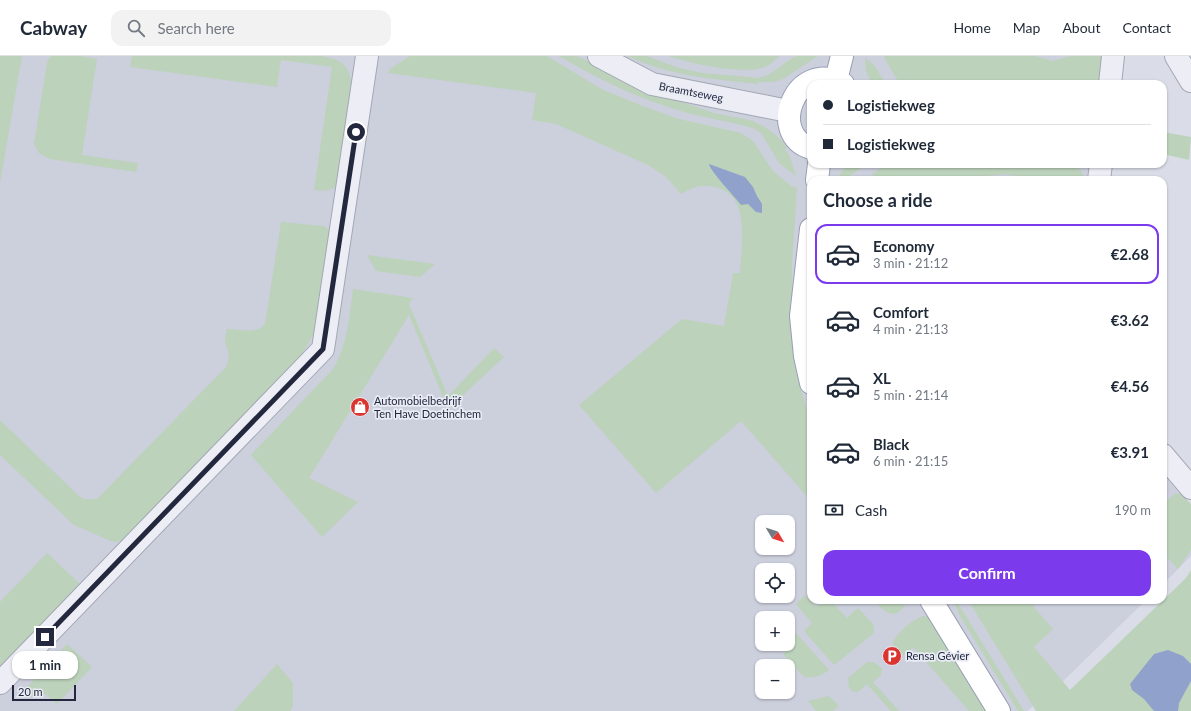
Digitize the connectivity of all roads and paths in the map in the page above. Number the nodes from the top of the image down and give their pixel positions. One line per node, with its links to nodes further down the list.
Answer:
1 (367, 56): 17 (street)
2 (599, 56): 10 (street, Braamtseweg)
3 (842, 56): 6 (main road)
4 (1113, 56): 7 (street)
5 (1176, 56): 8 (street)
6 (839, 80)
7 (1110, 80)
8 (1191, 81)
9 (807, 83): 10 (main road)
10 (788, 111): 11 (main road)
11 (807, 145)
12 (807, 264): 13 (main road)
13 (807, 365)
14 (1167, 460): 15 (street)
15 (1191, 488)
16 (933, 604): 18 (main road)
17 (0, 683)
18 (999, 711)

